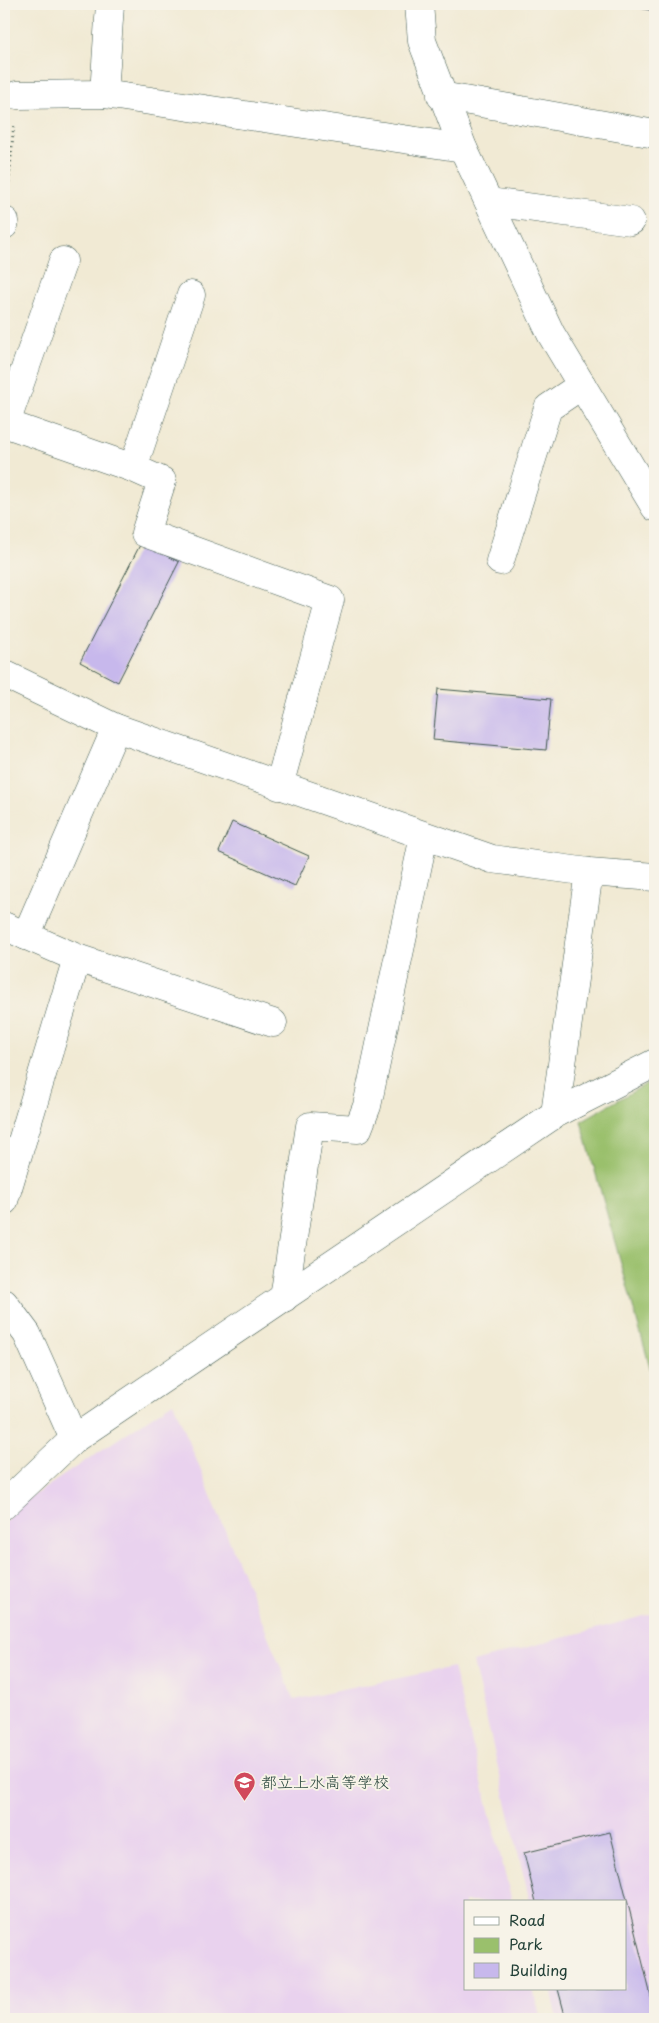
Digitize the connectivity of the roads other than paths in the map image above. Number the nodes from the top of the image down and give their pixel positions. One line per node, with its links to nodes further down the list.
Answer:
1 (110, 4): 3 (street)
2 (419, 4): 5 (street)
3 (104, 94): 4 (street); 7 (street)
4 (17, 95)
5 (441, 96): 6 (street); 7 (street)
6 (655, 134)
7 (463, 148): 8 (street)
8 (489, 202): 9 (street); 12 (street)
9 (631, 221)
10 (63, 261): 13 (street)
11 (191, 295): 14 (street)
12 (582, 385): 15 (street); 16 (street)
13 (5, 423): 14 (street)
14 (133, 468): 19 (street)
15 (653, 499)
16 (500, 561)
17 (4, 674): 18 (street)
18 (116, 728): 19 (street); 23 (street)
19 (279, 786): 20 (street)
20 (424, 836): 21 (street); 29 (street)
21 (589, 872): 22 (street); 27 (street)
22 (655, 877)
23 (15, 931): 24 (street)
24 (77, 958): 25 (street); 28 (street)
25 (273, 1023)
26 (655, 1063): 27 (street)
27 (555, 1114): 29 (street)
28 (4, 1201)
29 (284, 1298): 31 (street)
30 (4, 1303): 31 (street)
31 (74, 1440): 32 (street)
32 (4, 1505)

